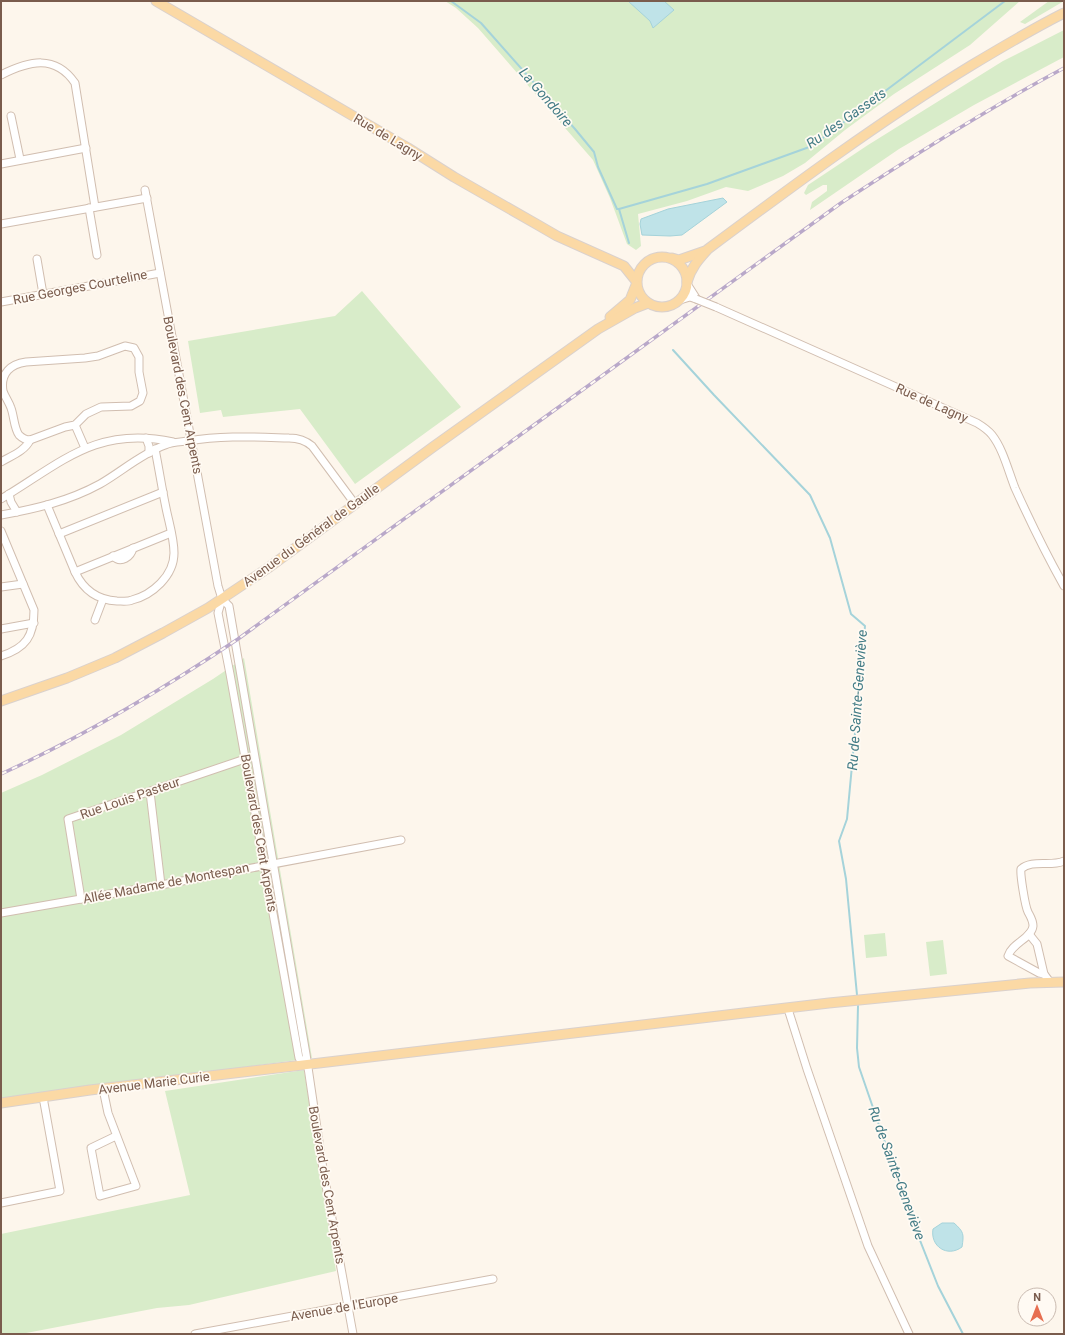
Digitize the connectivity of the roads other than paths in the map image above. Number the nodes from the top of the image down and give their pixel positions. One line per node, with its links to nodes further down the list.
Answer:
1 (156, 1): 17 (main road, Rue de Lagny)
2 (1064, 13): 12 (main road)
3 (1, 75): 5 (street)
4 (11, 116): 6 (street)
5 (86, 148): 6 (street); 10 (street)
6 (20, 159): 7 (street)
7 (1, 164)
8 (145, 190): 9 (street, Boulevard des Cent Arpents)
9 (147, 198): 10 (street); 18 (street, Boulevard des Cent Arpents)
10 (92, 208): 11 (street); 13 (street)
11 (1, 224)
12 (708, 249): 14 (main road); 20 (main road)
13 (97, 255)
14 (672, 258): 16 (main road); 20 (main road)
15 (37, 259): 21 (street)
16 (643, 264): 17 (main road, Rue de Lagny); 19 (main road)
17 (624, 266): 19 (main road, Rue de Lagny)
18 (160, 273): 21 (street, Rue Georges Courteline); 30 (street, Boulevard des Cent Arpents)
19 (636, 283): 25 (main road); 26 (main road, Avenue du Général de Gaulle)
20 (687, 283): 22 (street); 23 (main road)
21 (43, 294): 24 (street, Rue Georges Courteline)
22 (696, 298): 23 (street); 49 (street, Rue de Lagny, bridge)
23 (680, 300): 25 (main road)
24 (1, 302)
25 (648, 303): 26 (main road, Avenue du Général de Gaulle)
26 (598, 329): 39 (main road, Avenue du Général de Gaulle)
27 (75, 425): 29 (street); 29 (street); 32 (street)
28 (146, 438): 31 (street); 32 (street); 34 (street)
29 (30, 440): 35 (street)
30 (191, 440): 31 (street); 39 (street); 52 (street, Boulevard des Cent Arpents)
31 (174, 442): 33 (street)
32 (86, 448): 37 (street)
33 (156, 449): 34 (street); 36 (street)
34 (149, 453): 40 (street)
35 (1, 462)
36 (163, 492): 44 (street); 45 (street)
37 (9, 494): 38 (street); 41 (street)
38 (1, 499)
39 (355, 504): 52 (main road, Avenue du Général de Gaulle)
40 (47, 505): 41 (street); 45 (street)
41 (16, 512): 42 (street)
42 (1, 515)
43 (1, 531): 46 (street)
44 (171, 533): 47 (street); 51 (street)
45 (59, 534): 47 (street)
46 (4, 543): 48 (street)
47 (75, 572): 51 (street)
48 (23, 584): 50 (street); 54 (street)
49 (1064, 586)
50 (1, 588)
51 (103, 599): 53 (street)
52 (222, 599): 57 (main road, Avenue du Général de Gaulle); 58 (street, Boulevard des Cent Arpents); 62 (street, Boulevard des Cent Arpents)
53 (95, 620)
54 (34, 623): 55 (street); 56 (street)
55 (1, 629)
56 (1, 656)
57 (1, 701)
58 (245, 759): 59 (street, Rue Louis Pasteur); 63 (street, Boulevard des Cent Arpents)
59 (150, 792): 64 (street); 65 (street, Rue Louis Pasteur)
60 (401, 840): 62 (street, Allée Madame de Montespan)
61 (1064, 861): 67 (street)
62 (273, 863): 63 (street, Allée Madame de Montespan); 72 (street, Boulevard des Cent Arpents)
63 (264, 864): 64 (street, Allée Madame de Montespan); 72 (street, Boulevard des Cent Arpents)
64 (161, 885): 65 (street, Allée Madame de Montespan)
65 (81, 899): 66 (street, Allée Madame de Montespan)
66 (1, 913)
67 (1029, 934): 68 (street); 68 (street)
68 (1044, 974): 69 (street)
69 (1050, 982): 70 (main road, Avenue Marie Curie); 71 (main road, Avenue Marie Curie)
70 (1064, 982)
71 (788, 1009): 72 (main road, Avenue Marie Curie); 82 (street)
72 (307, 1065): 73 (main road, Avenue Marie Curie); 79 (street, Boulevard des Cent Arpents)
73 (103, 1089): 74 (main road, Avenue Marie Curie); 76 (street)
74 (44, 1097): 75 (main road, Avenue Marie Curie); 77 (street)
75 (1, 1103)
76 (116, 1136): 76 (street)
77 (1, 1203)
78 (494, 1279): 79 (street, Avenue de l'Europe)
79 (348, 1306): 80 (street, Avenue de l'Europe); 81 (street, Boulevard des Cent Arpents)
80 (195, 1334)
81 (353, 1334)
82 (909, 1334)

